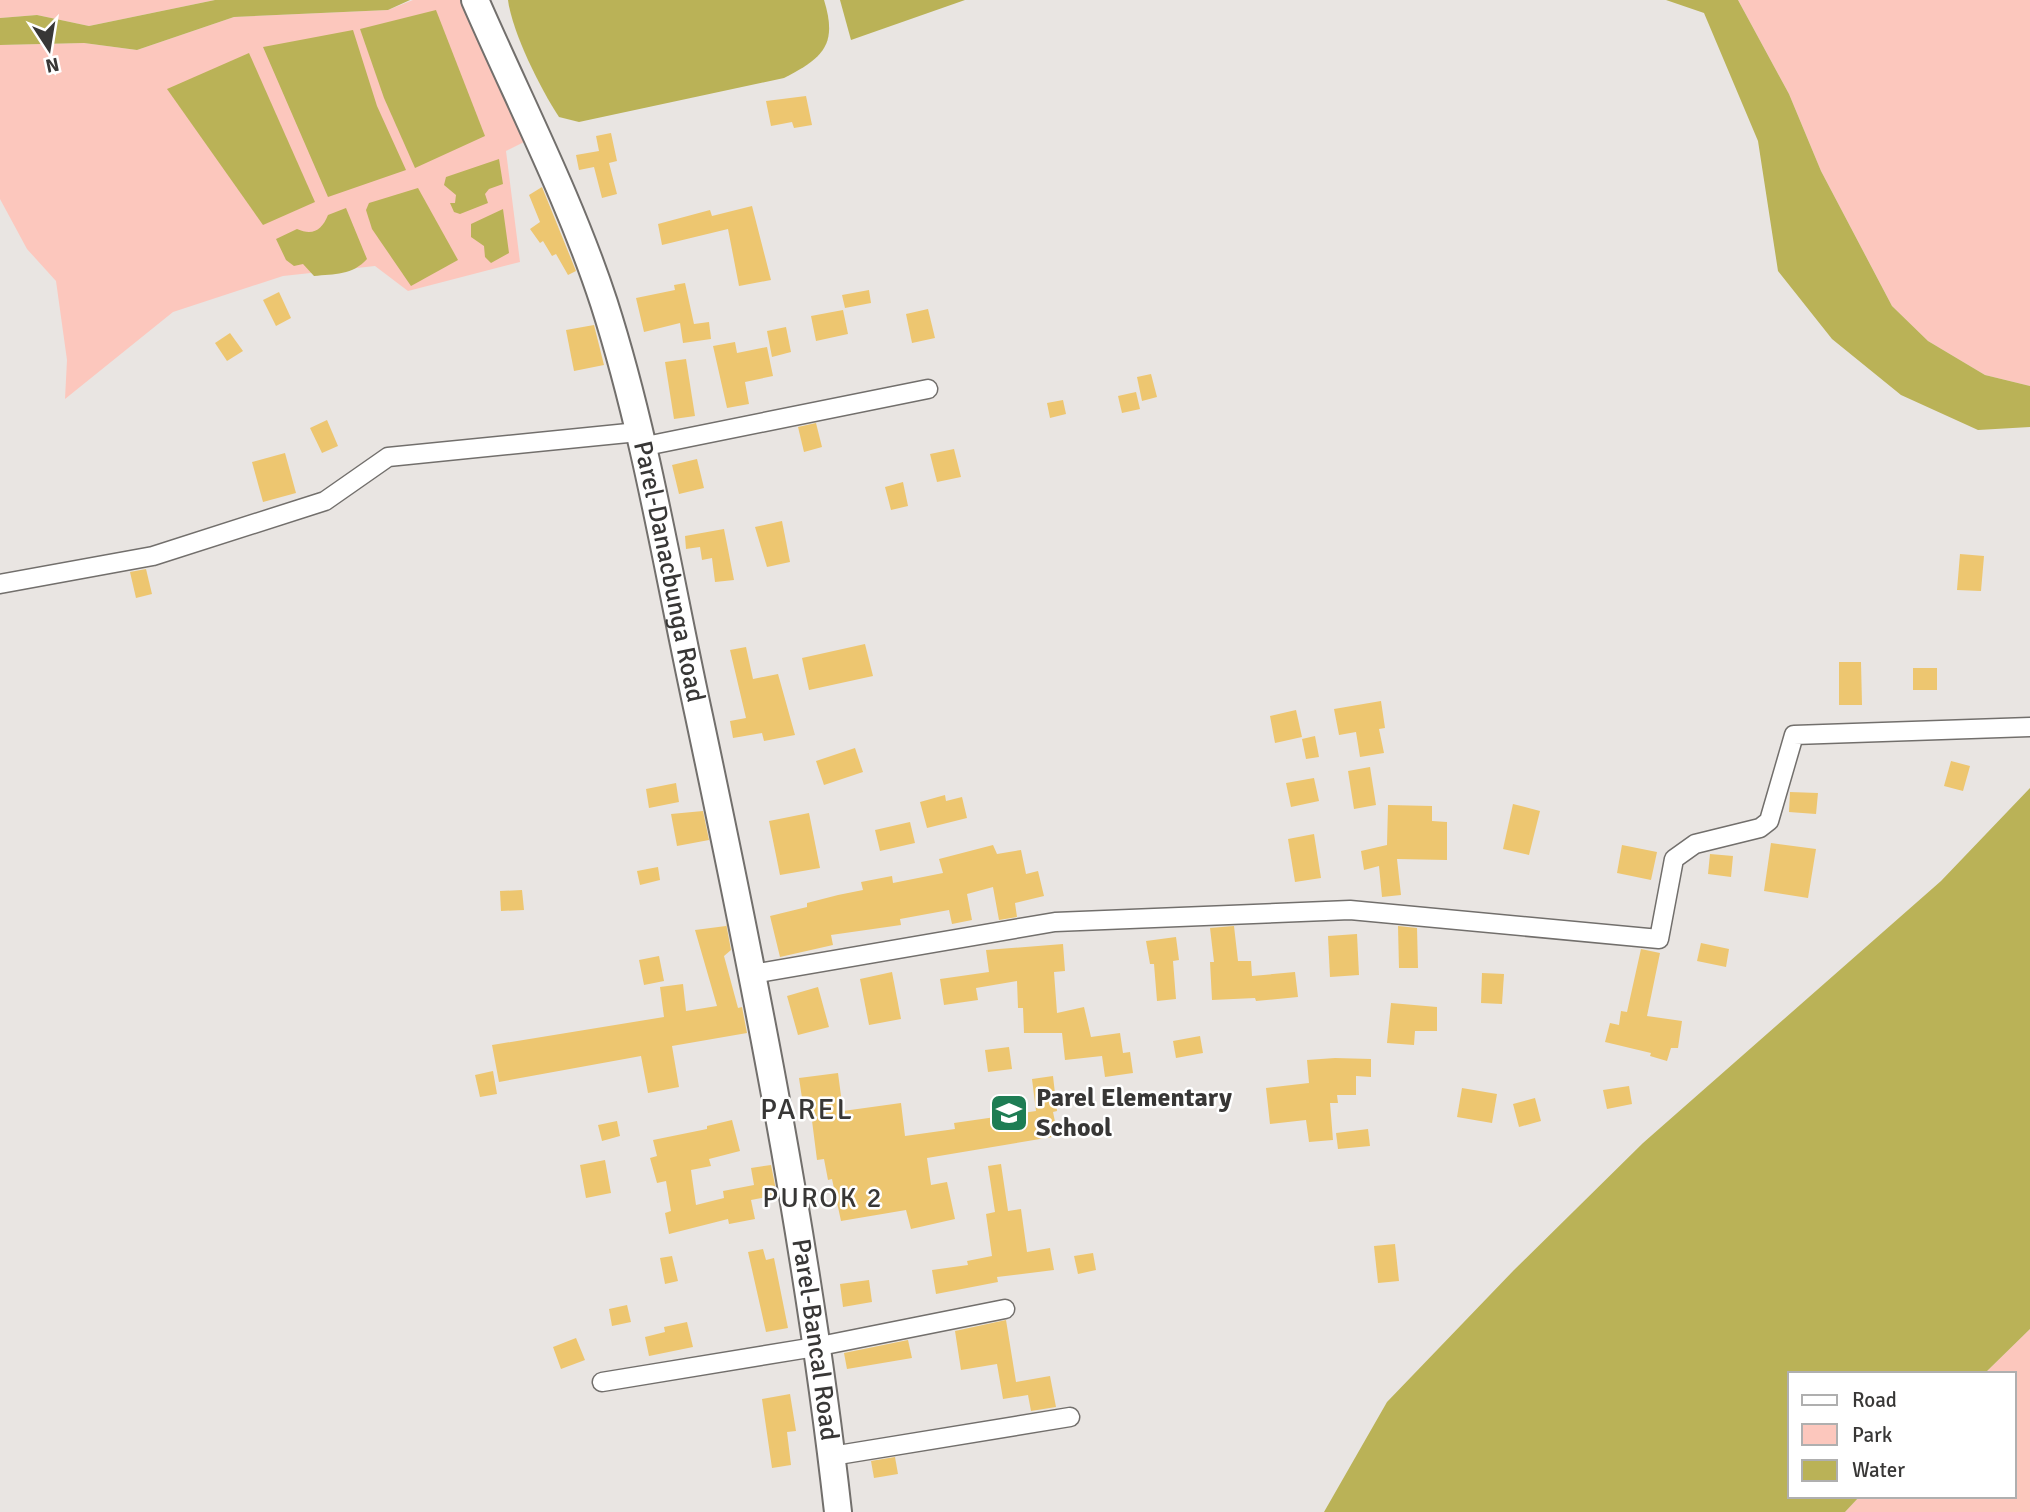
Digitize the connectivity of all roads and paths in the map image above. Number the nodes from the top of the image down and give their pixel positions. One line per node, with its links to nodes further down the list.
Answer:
1 (476, 1): 3 (main road, Parel-Danacbunga Road)
2 (928, 388): 3 (street)
3 (640, 440): 4 (street); 6 (main road, Parel-Danacbunga Road)
4 (0, 584)
5 (2030, 727): 6 (street)
6 (753, 974): 7 (main road, Parel-Danacbunga Road)
7 (790, 1165): 9 (main road, Parel-Bancal Road)
8 (1004, 1309): 9 (street)
9 (815, 1347): 10 (street); 12 (main road, Parel-Bancal Road)
10 (602, 1382)
11 (1070, 1417): 12 (street)
12 (832, 1457): 13 (main road, Parel-Bancal Road)
13 (838, 1512)

